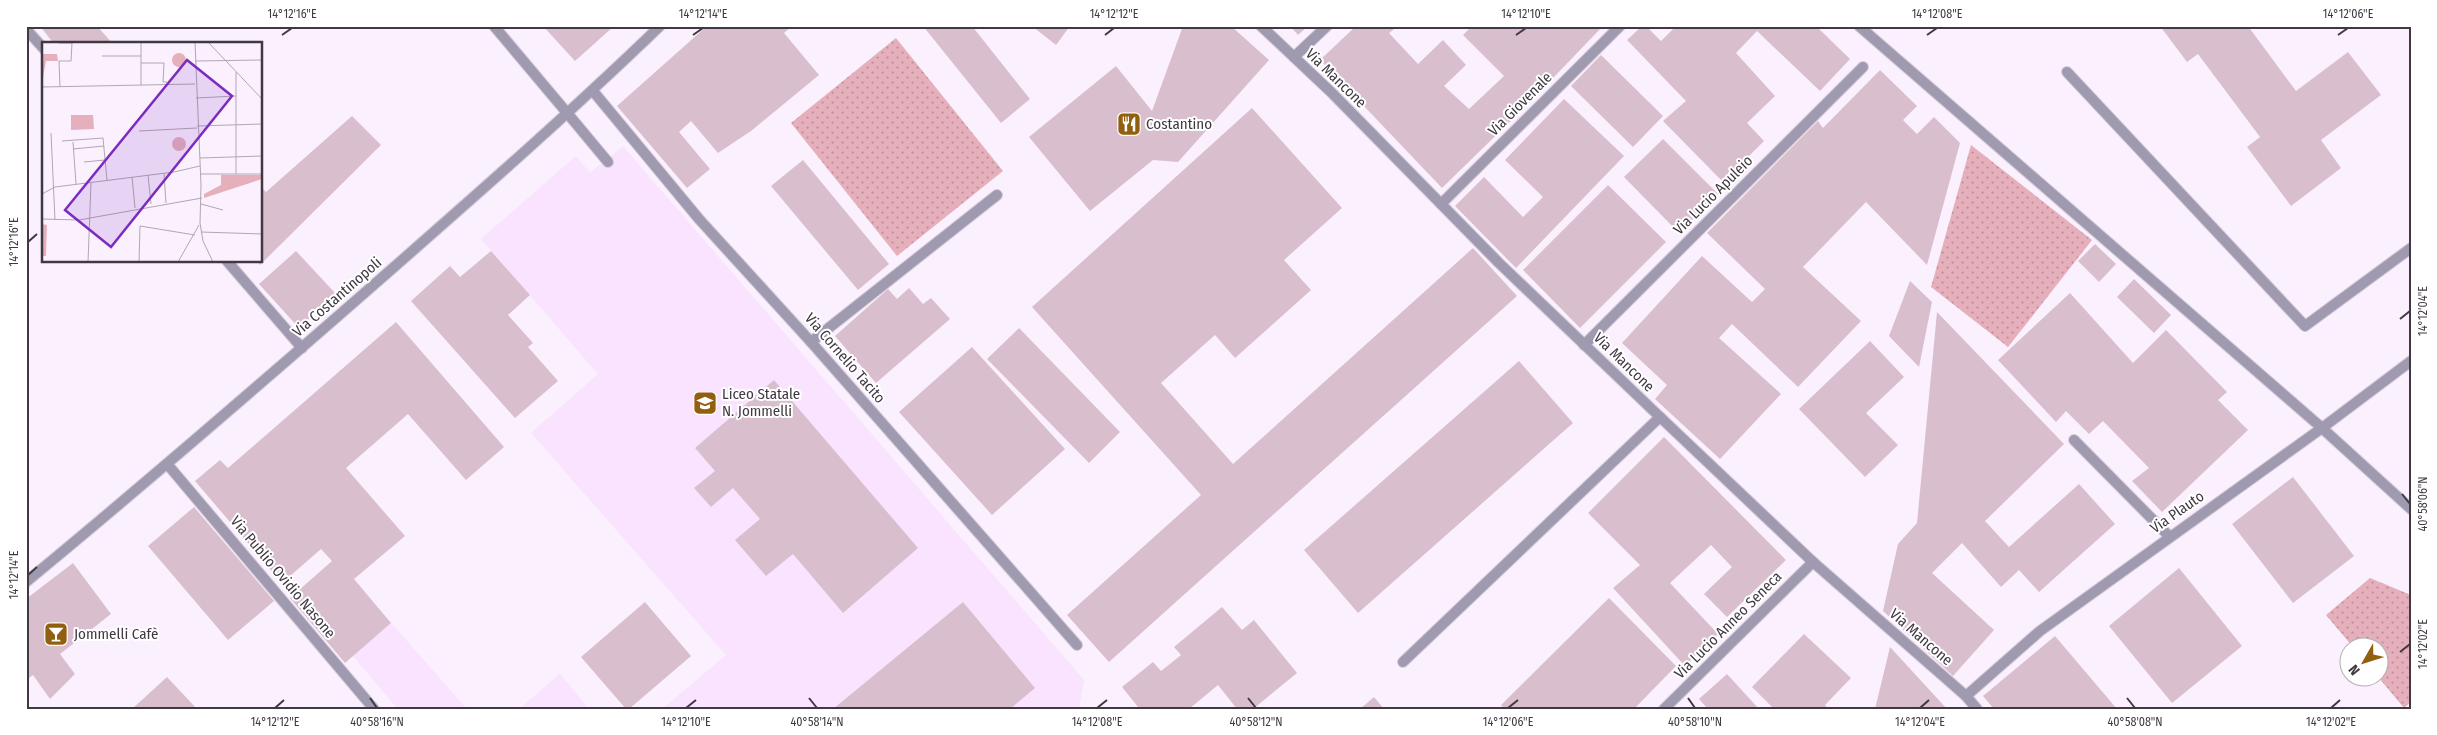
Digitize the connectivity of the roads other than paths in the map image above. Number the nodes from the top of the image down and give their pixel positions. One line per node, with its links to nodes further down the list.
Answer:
1 (494, 26): 13 (street)
2 (660, 26): 12 (street, Via Costantinopoli)
3 (1261, 26): 9 (street, Via Mancone)
4 (1327, 26): 9 (street)
5 (1620, 26): 16 (street, Via Giovenale)
6 (1859, 26): 24 (street)
7 (26, 29): 8 (street)
8 (42, 48)
9 (1294, 57): 16 (street, Via Mancone)
10 (1863, 67): 20 (street, Via Lucio Apuleio)
11 (2067, 72): 17 (street)
12 (592, 91): 13 (street, Via Costantinopoli); 19 (street, Via Cornelio Tacito)
13 (568, 114): 14 (street); 21 (street, Via Costantinopoli)
14 (608, 162)
15 (997, 195): 19 (street)
16 (1441, 204): 20 (street, Via Mancone)
17 (2411, 248)
18 (228, 262): 21 (street)
19 (811, 342): 31 (street, Via Cornelio Tacito)
20 (1584, 345): 23 (street, Via Mancone)
21 (302, 348): 26 (street, Via Costantinopoli)
22 (2411, 361): 24 (street, Via Plauto)
23 (1660, 417): 29 (street, Via Mancone); 32 (street)
24 (2322, 428): 27 (street); 28 (street, Via Plauto)
25 (2074, 440): 28 (street)
26 (168, 465): 30 (street, Via Costantinopoli); 34 (street, Via Publio Ovidio Nasone)
27 (2411, 509)
28 (2169, 536): 33 (street, Via Plauto)
29 (1812, 562): 33 (street, Via Mancone); 35 (street, Via Lucio Anneo Seneca)
30 (26, 582)
31 (1077, 645)
32 (1403, 662)
33 (1966, 696): 36 (street, Via Mancone)
34 (374, 709)
35 (1664, 709)
36 (1977, 709)

